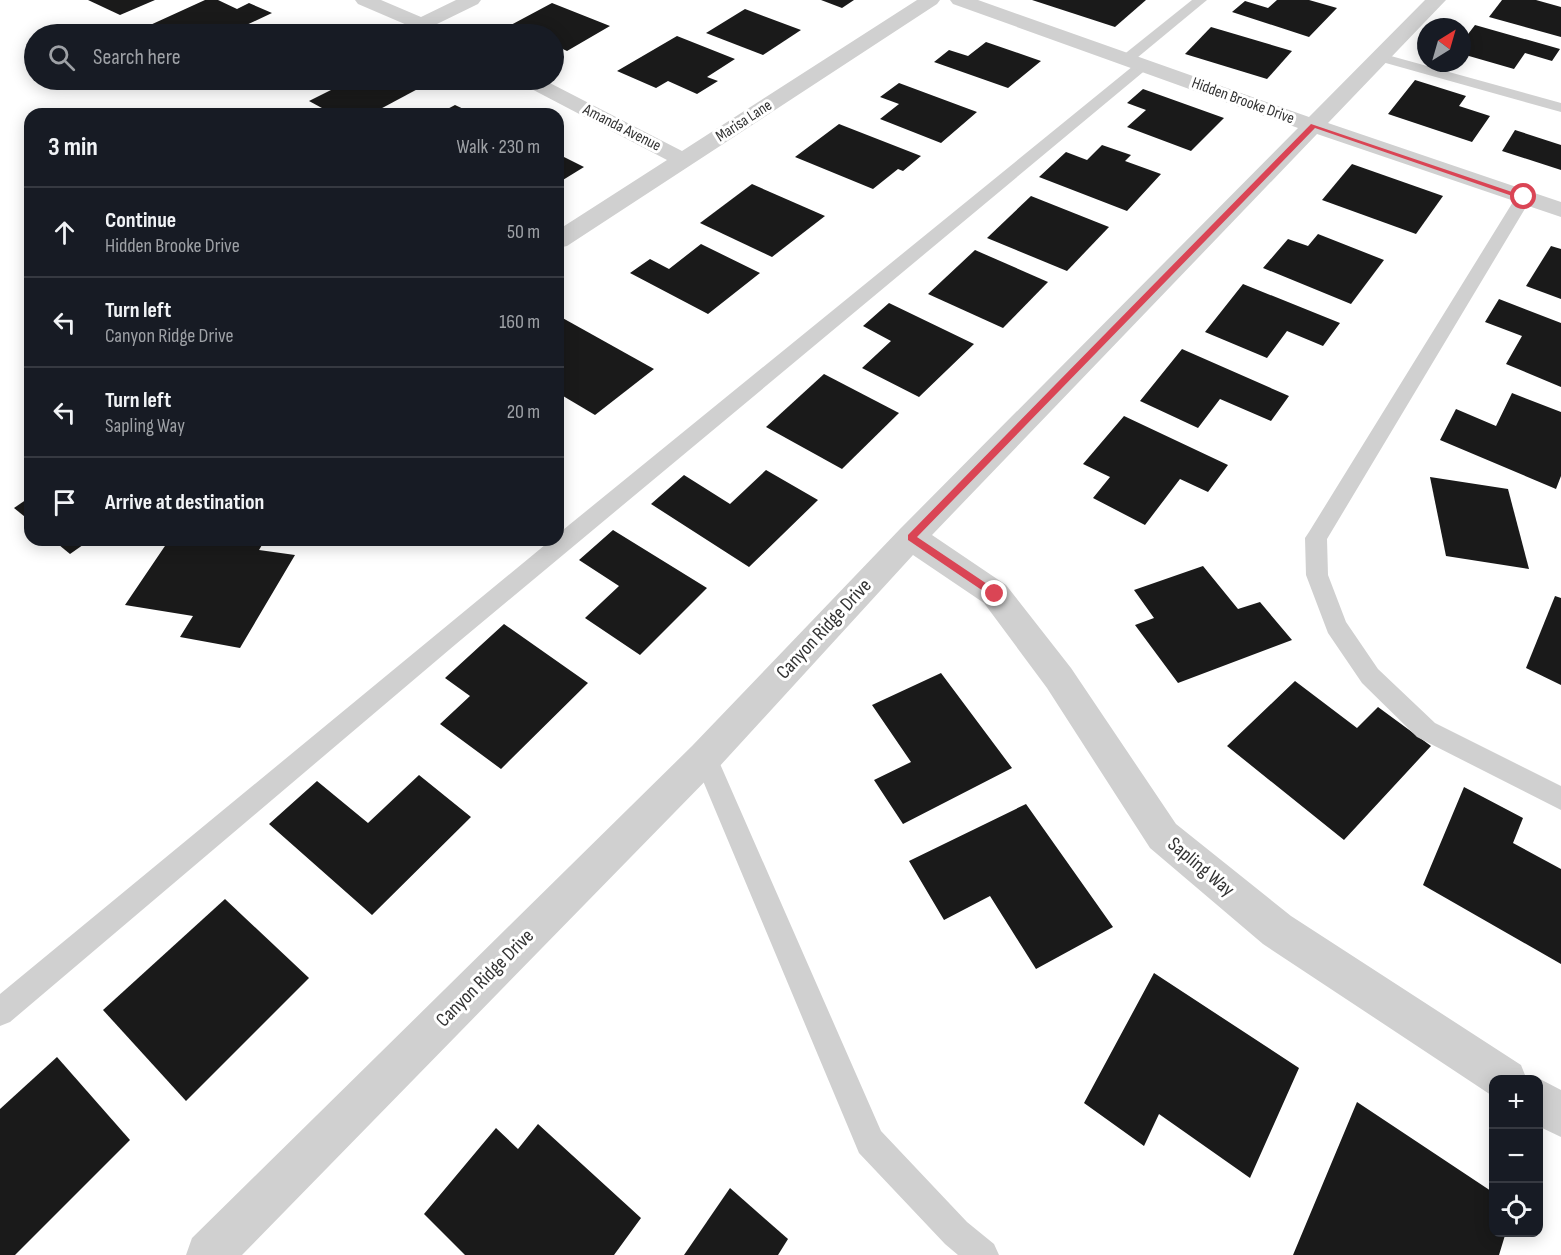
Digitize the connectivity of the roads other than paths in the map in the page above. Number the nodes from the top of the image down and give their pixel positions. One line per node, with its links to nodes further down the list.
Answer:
1 (365, 0): 7 (street)
2 (471, 0): 7 (street)
3 (930, 0): 13 (street, Marisa Lane)
4 (960, 0): 9 (street, Hidden Brooke Drive)
5 (1200, 0): 9 (lane)
6 (1436, 0): 8 (street, Canyon Ridge Drive)
7 (423, 24)
8 (1380, 57): 11 (lane); 12 (street, Canyon Ridge Drive)
9 (1135, 62): 12 (street, Hidden Brooke Drive); 18 (lane)
10 (548, 90): 13 (street, Amanda Avenue)
11 (1561, 108)
12 (1314, 126): 14 (street, Hidden Brooke Drive); 17 (street, Canyon Ridge Drive)
13 (684, 160): 16 (street, Marisa Lane)
14 (1524, 197): 15 (street, Hidden Brooke Drive); 21 (lane)
15 (1561, 210)
16 (564, 237)
17 (911, 537): 20 (street, Canyon Ridge Drive); 23 (street, Sapling Way)
18 (564, 540)
19 (557, 546): 22 (lane)
20 (705, 757): 26 (street, Canyon Ridge Drive); 27 (lane)
21 (1561, 800)
22 (0, 1012)
23 (1498, 1075)
24 (1543, 1103): 25 (street)
25 (1561, 1115)
26 (209, 1255)
27 (983, 1255)

